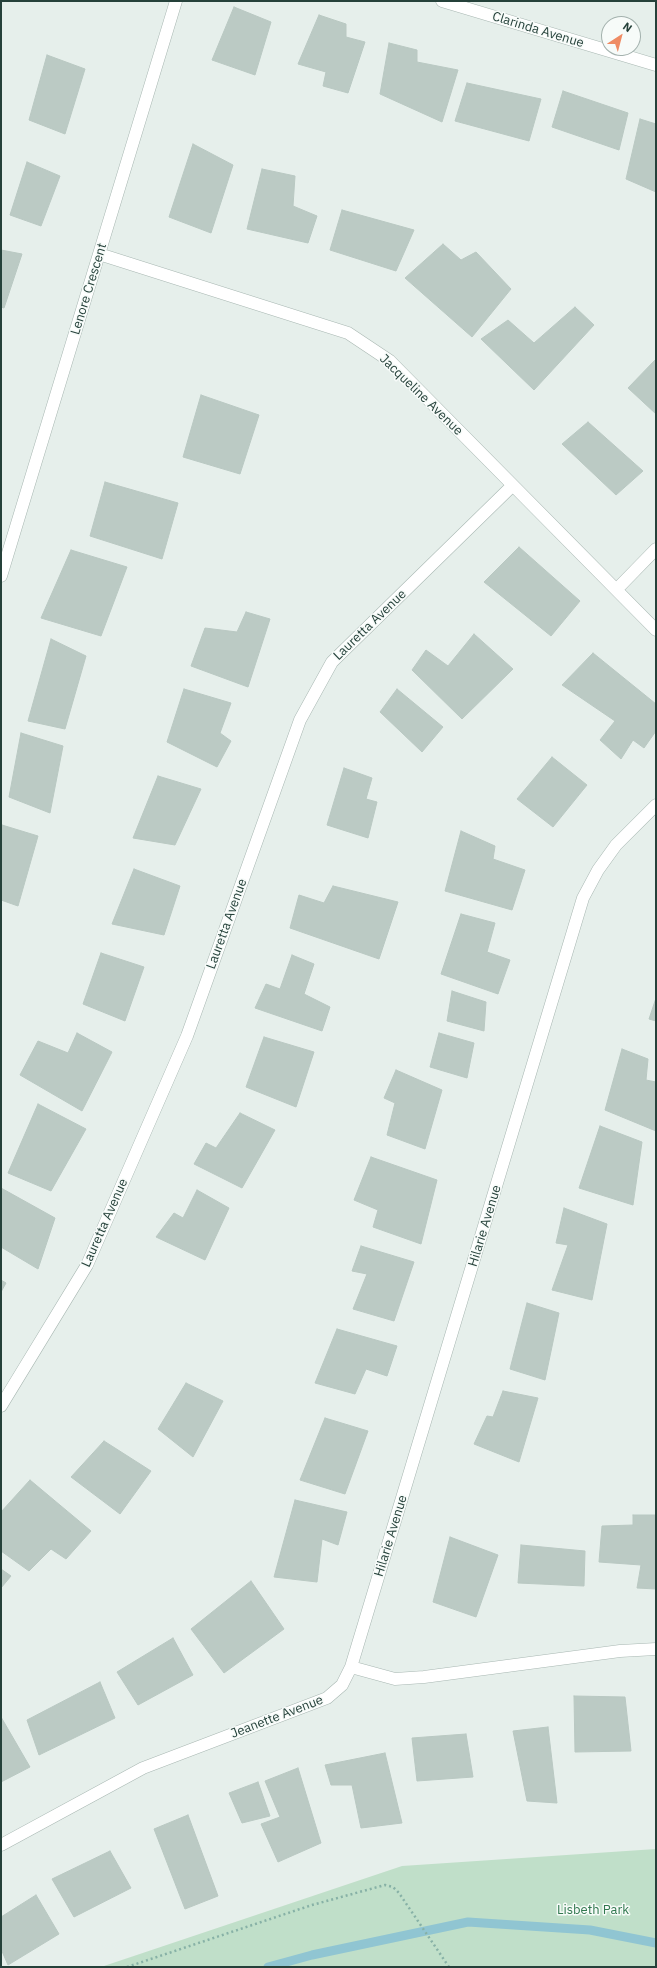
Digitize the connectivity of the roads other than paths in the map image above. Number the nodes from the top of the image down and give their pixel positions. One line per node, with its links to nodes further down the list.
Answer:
1 (176, 1): 4 (street, Lenore Crescent)
2 (442, 1): 3 (street, Clarinda Avenue)
3 (656, 65)
4 (99, 254): 5 (street, Jacqueline Avenue); 7 (street, Lenore Crescent)
5 (512, 486): 8 (street, Jacqueline Avenue); 11 (street, Lauretta Avenue)
6 (656, 549): 8 (street)
7 (1, 576)
8 (618, 590): 9 (street, Jacqueline Avenue)
9 (656, 630)
10 (656, 806): 13 (street, Hilarie Avenue)
11 (1, 1406)
12 (656, 1650): 13 (street)
13 (351, 1668): 14 (street, Jeanette Avenue)
14 (1, 1845)

